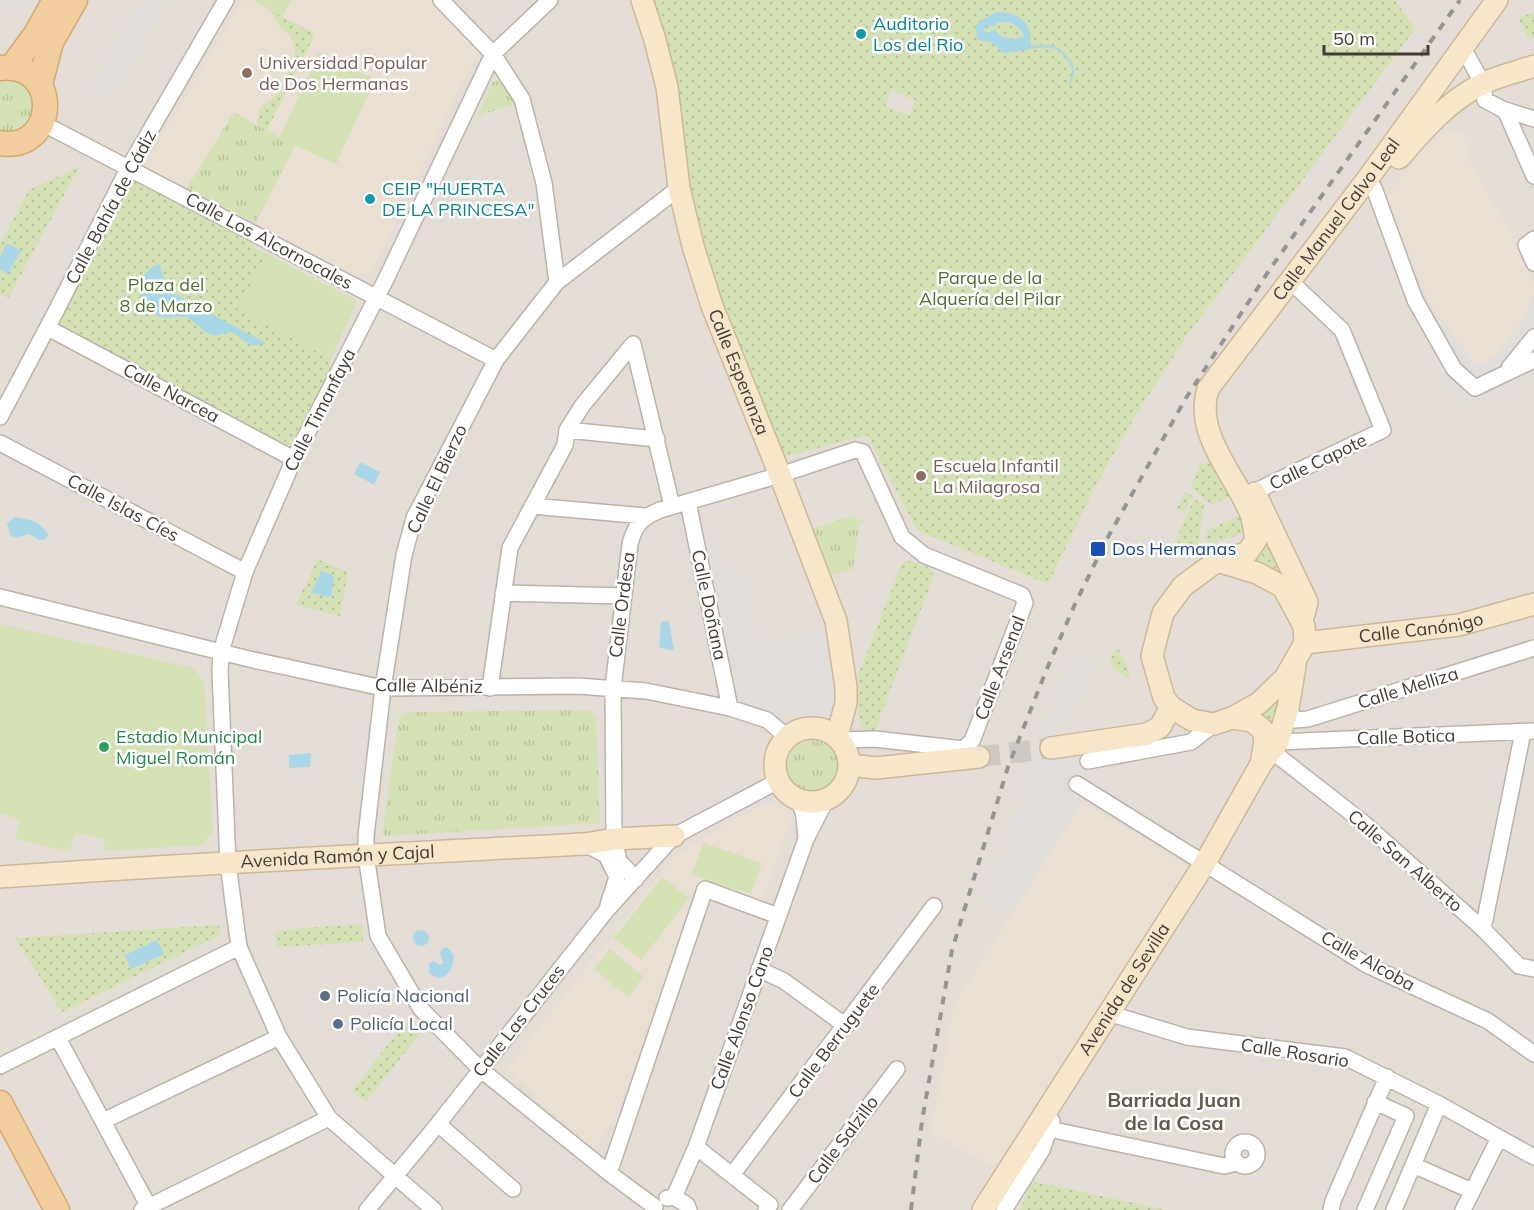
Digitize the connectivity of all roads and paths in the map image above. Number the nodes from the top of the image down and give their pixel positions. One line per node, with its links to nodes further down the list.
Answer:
1 (55, 0): 11 (main road)
2 (75, 0): 12 (main road)
3 (226, 0): 18 (street, Calle Bahía de Cádiz)
4 (441, 0): 9 (street)
5 (550, 0): 9 (street, Calle Timanfaya)
6 (642, 0): 21 (street, Calle Esperanza)
7 (1497, 0): 8 (street, Calle Manuel Calvo Leal)
8 (1463, 48): 13 (street); 20 (street, Calle Manuel Calvo Leal)
9 (492, 54): 25 (street); 26 (street, Calle Timanfaya)
10 (1534, 66): 13 (street)
11 (6, 68): 12 (main road)
12 (40, 84): 16 (main road)
13 (1483, 84): 14 (street); 20 (street)
14 (1505, 110): 15 (street); 19 (street)
15 (1534, 119)
16 (42, 123): 17 (main road); 18 (street, Calle Los Alcornocales)
17 (6, 146)
18 (129, 167): 26 (street, Calle Los Alcornocales); 27 (street, Calle Bahía de Cádiz)
19 (1534, 176)
20 (1373, 181): 24 (street, Calle Manuel Calvo Leal); 31 (street)
21 (680, 188): 25 (street, Calle El Bierzo); 38 (street, Calle Esperanza)
22 (1534, 238): 23 (street)
23 (1534, 264)
24 (1292, 279): 32 (street, Calle Manuel Calvo Leal); 39 (street, Calle Capote)
25 (557, 282): 29 (street, Calle El Bierzo)
26 (377, 298): 29 (street, Calle Los Alcornocales); 37 (street, Calle Timanfaya)
27 (48, 328): 33 (street, Calle Bahía de Cádiz); 37 (street, Calle Narcea)
28 (1534, 337): 31 (street)
29 (496, 360): 53 (street, Calle El Bierzo)
30 (1534, 360): 31 (street)
31 (1505, 373)
32 (1208, 389): 39 (street); 44 (street)
33 (0, 417)
34 (567, 430): 35 (street); 35 (street); 41 (street)
35 (657, 438): 42 (street)
36 (0, 443): 45 (street, Calle Islas Cíes)
37 (294, 459): 45 (street, Calle Timanfaya)
38 (780, 475): 40 (street); 62 (street, Calle Esperanza); 62 (street, Calle Arsenal)
39 (1254, 492): 50 (street)
40 (688, 502): 42 (street); 57 (street, Calle Doñana)
41 (532, 506): 43 (street); 46 (street)
42 (672, 506): 43 (street)
43 (645, 516): 48 (street, Calle Ordesa)
44 (1217, 561): 50 (street); 56 (street)
45 (245, 572): 52 (street, Calle Timanfaya)
46 (503, 593): 48 (street); 54 (street)
47 (0, 597): 52 (street, Calle Albéniz)
48 (623, 597): 55 (street, Calle Ordesa)
49 (1534, 604): 50 (street, Calle Canónigo)
50 (1301, 642): 58 (street, Avenida de Sevilla); 59 (street)
51 (1534, 648): 58 (street, Calle Melliza)
52 (221, 652): 53 (street, Calle Albéniz); 78 (street, Calle Timanfaya)
53 (383, 688): 54 (street, Calle Albéniz); 76 (street, Calle El Bierzo)
54 (490, 688): 55 (street, Calle Albéniz)
55 (613, 688): 57 (street, Calle Albéniz); 74 (street, Calle Ordesa)
56 (1172, 707): 59 (street); 63 (street)
57 (730, 708): 61 (street, Calle Albéniz)
58 (1288, 708): 64 (street, Avenida de Sevilla)
59 (1223, 721): 64 (street, Avenida de Sevilla); 66 (street)
60 (1529, 732): 64 (street, Calle Botica); 84 (street)
61 (787, 737): 62 (street); 68 (street)
62 (839, 738): 67 (street)
63 (1051, 748)
64 (1271, 753): 77 (street, Avenida de Sevilla); 84 (street, Calle San Alberto)
65 (979, 757): 67 (street)
66 (1088, 761)
67 (850, 765): 71 (street)
68 (778, 781): 70 (street); 72 (street)
69 (1077, 784): 77 (street, Calle Alcoba)
70 (799, 800): 71 (street); 73 (street, Calle Alonso Cano)
71 (826, 800): 73 (street, Calle Alonso Cano)
72 (674, 836): 74 (street, Avenida Ramón y Cajal); 80 (street, Calle Las Cruces)
73 (806, 838): 83 (street, Calle Alonso Cano)
74 (614, 839): 75 (street, Avenida Ramón y Cajal); 80 (street, Calle Ordesa)
75 (585, 844): 76 (street, Avenida Ramón y Cajal); 82 (street)
76 (366, 855): 78 (street, Avenida Ramón y Cajal); 94 (street, Calle El Bierzo)
77 (1205, 863): 88 (street, Avenida de Sevilla); 92 (street, Calle Alcoba)
78 (228, 864): 79 (street, Avenida Ramón y Cajal); 85 (street, Calle Timanfaya)
79 (0, 877)
80 (636, 879): 82 (street, Calle Las Cruces)
81 (934, 906): 89 (street, Calle Berruguete)
82 (606, 911): 94 (street, Calle Las Cruces)
83 (778, 916): 86 (street, Calle Alonso Cano); 111 (street)
84 (1483, 929): 87 (street, Calle San Alberto)
85 (239, 946): 90 (street); 91 (street, Calle Timanfaya)
86 (759, 969): 89 (street); 107 (street, Calle Alonso Cano)
87 (1534, 969)
88 (1108, 1013): 96 (street, Calle Rosario); 97 (street, Avenida de Sevilla)
89 (846, 1026): 113 (street, Calle Berruguete)
90 (58, 1038): 93 (street); 102 (street)
91 (279, 1038): 101 (street, Calle Timanfaya); 102 (street)
92 (1534, 1054)
93 (0, 1066)
94 (480, 1069): 103 (street, Calle Las Cruces); 111 (street, Calle El Bierzo)
95 (897, 1069): 125 (street, Calle Salzillo)
96 (1388, 1077): 98 (street); 100 (street, Calle Rosario)
97 (1062, 1085): 104 (street, Avenida de Sevilla); 126 (street)
98 (1375, 1102): 129 (street); 130 (street)
99 (0, 1103): 120 (main road)
100 (1439, 1104): 106 (street, Calle Rosario); 110 (street)
101 (329, 1119): 112 (street, Calle Timanfaya); 117 (street)
102 (103, 1121): 117 (street)
103 (438, 1124): 112 (street, Calle Las Cruces); 114 (street)
104 (1040, 1133): 109 (street); 127 (street, Avenida de Sevilla); 128 (street)
105 (0, 1135): 119 (main road)
106 (1498, 1138): 108 (street, Calle Rosario); 115 (street)
107 (696, 1147): 113 (street); 116 (street, Calle Alonso Cano)
108 (1534, 1157)
109 (1238, 1163)
110 (1413, 1165): 115 (street); 131 (street)
111 (609, 1173): 118 (street, Calle El Bierzo)
112 (395, 1175): 121 (street, Calle Las Cruces); 122 (street, Calle Timanfaya)
113 (732, 1175): 124 (street)
114 (513, 1190)
115 (1473, 1191): 132 (street)
116 (674, 1197): 118 (street); 123 (street)
117 (146, 1208)
118 (655, 1209)
119 (38, 1210)
120 (57, 1210)
121 (367, 1210)
122 (434, 1210)
123 (689, 1210)
124 (766, 1210)
125 (790, 1210)
126 (974, 1210)
127 (983, 1210)
128 (1004, 1210)
129 (1331, 1210)
130 (1365, 1210)
131 (1394, 1210)
132 (1463, 1210)

